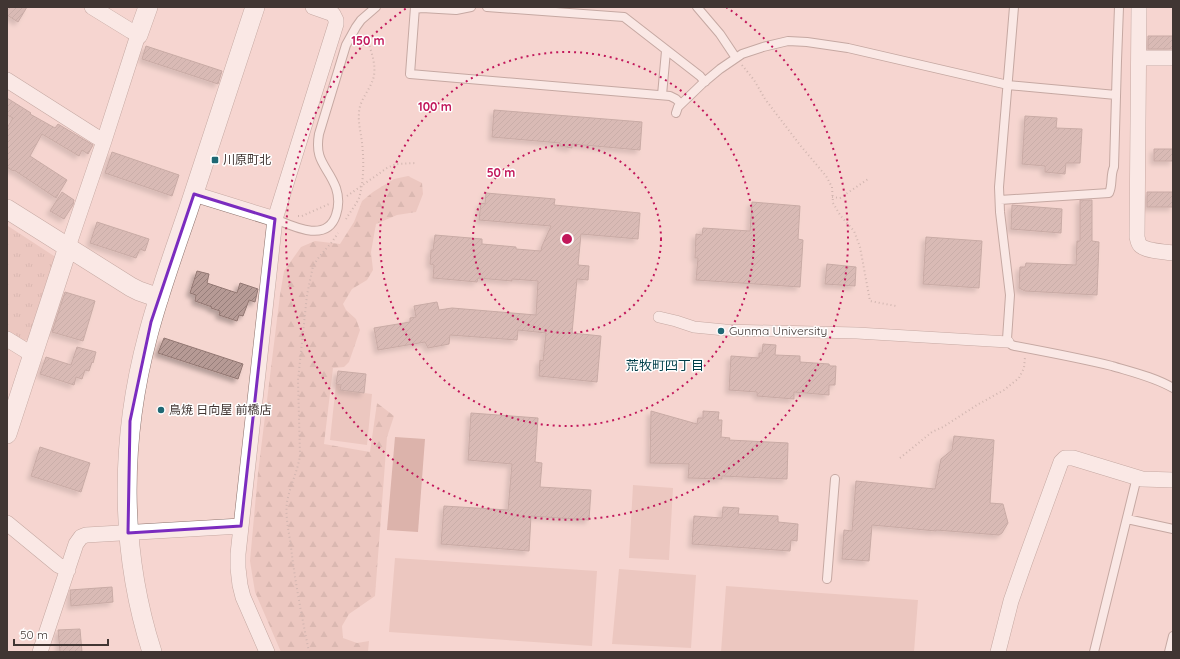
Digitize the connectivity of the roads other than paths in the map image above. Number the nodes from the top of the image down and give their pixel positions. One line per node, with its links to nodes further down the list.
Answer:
1 (92, 7): 13 (street)
2 (148, 7): 13 (street)
3 (255, 7): 26 (street)
4 (313, 7): 29 (street)
5 (376, 7): 29 (lane)
6 (471, 7): 12 (lane)
7 (487, 7): 14 (lane)
8 (697, 7): 15 (lane)
9 (1014, 7): 20 (lane)
10 (1120, 7): 22 (lane)
11 (1139, 7): 16 (street)
12 (415, 8): 21 (lane)
13 (138, 35): 25 (street)
14 (666, 51): 19 (lane); 21 (lane)
15 (736, 58): 19 (lane); 20 (lane)
16 (1139, 58): 17 (street); 31 (street)
17 (1173, 58)
18 (7, 80): 25 (street)
19 (705, 82): 23 (lane)
20 (1008, 85): 22 (lane); 27 (lane)
21 (662, 95): 23 (lane)
22 (1116, 95): 27 (lane)
23 (681, 104): 24 (lane)
24 (676, 113)
25 (104, 141): 30 (street)
26 (194, 194): 29 (street); 32 (street)
27 (1000, 200): 35 (lane)
28 (7, 209): 30 (street)
29 (278, 220): 44 (street)
30 (68, 247): 32 (street); 36 (street)
31 (1173, 253)
32 (159, 298): 46 (street)
33 (659, 317): 35 (street)
34 (7, 339): 36 (street)
35 (1008, 342): 37 (lane)
36 (33, 355): 38 (street)
37 (1173, 388)
38 (7, 434)
39 (1137, 478): 41 (street); 42 (lane); 53 (street)
40 (835, 479): 48 (lane)
41 (1173, 480)
42 (1127, 519): 45 (lane); 54 (lane)
43 (7, 523): 47 (street)
44 (241, 526): 46 (street); 52 (street)
45 (1173, 529)
46 (128, 533): 47 (street); 51 (street)
47 (68, 570): 50 (street)
48 (827, 579)
49 (1173, 636): 55 (lane)
50 (40, 652)
51 (152, 652)
52 (267, 652)
53 (998, 652)
54 (1094, 652)
55 (1169, 652)

